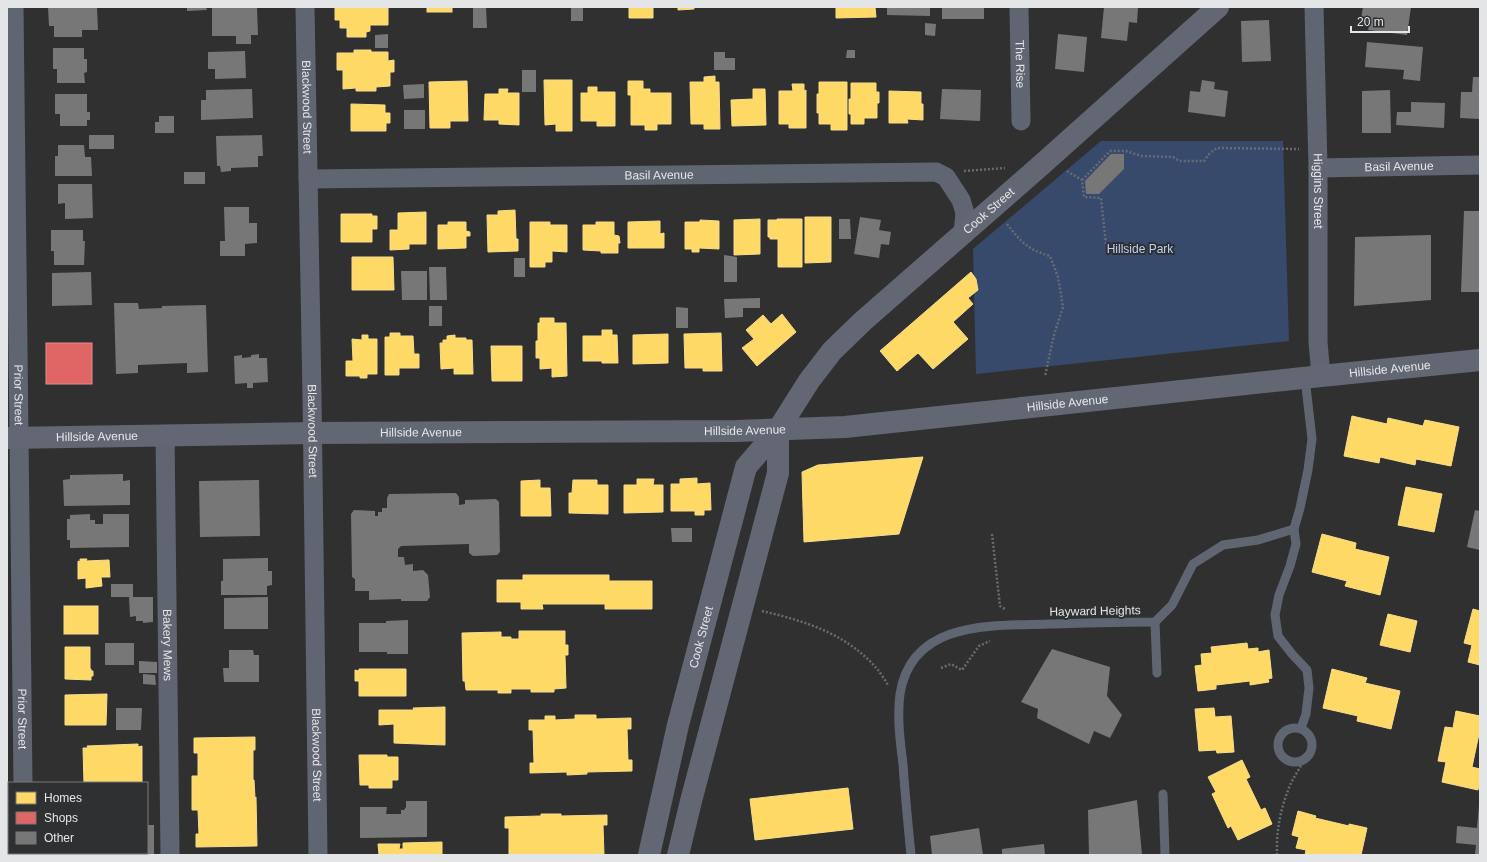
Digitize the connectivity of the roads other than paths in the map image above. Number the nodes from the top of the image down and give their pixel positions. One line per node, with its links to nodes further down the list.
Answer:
1 (14, 7): 16 (street, Prior Street)
2 (305, 7): 9 (street, Blackwood Street)
3 (1019, 7): 6 (street, The Rise)
4 (1218, 7): 10 (main road, Cook Street)
5 (1314, 7): 8 (street, Higgins Street)
6 (1021, 121)
7 (1480, 165): 8 (street, Basil Avenue)
8 (1318, 168): 12 (street, Higgins Street)
9 (308, 179): 10 (street, Basil Avenue); 14 (street, Blackwood Street)
10 (963, 234): 13 (main road, Cook Street)
11 (1480, 360): 12 (main road, Hillside Avenue)
12 (1313, 377): 13 (main road, Hillside Avenue); 17 (lane)
13 (778, 430): 14 (main road, Hillside Avenue); 25 (main road, Cook Street); 26 (main road)
14 (312, 433): 15 (main road, Hillside Avenue); 24 (street, Blackwood Street)
15 (165, 435): 16 (main road, Hillside Avenue); 23 (street, Bakery Mews)
16 (13, 438): 21 (street, Prior Street)
17 (1294, 528): 18 (lane, Hayward Heights); 20 (lane)
18 (1155, 622): 19 (lane); 27 (lane, Hayward Heights)
19 (1158, 673)
20 (1301, 728): 20 (lane)
21 (23, 782)
22 (1162, 794): 28 (lane)
23 (170, 855)
24 (318, 855)
25 (649, 855)
26 (678, 855)
27 (911, 855)
28 (1165, 855)

